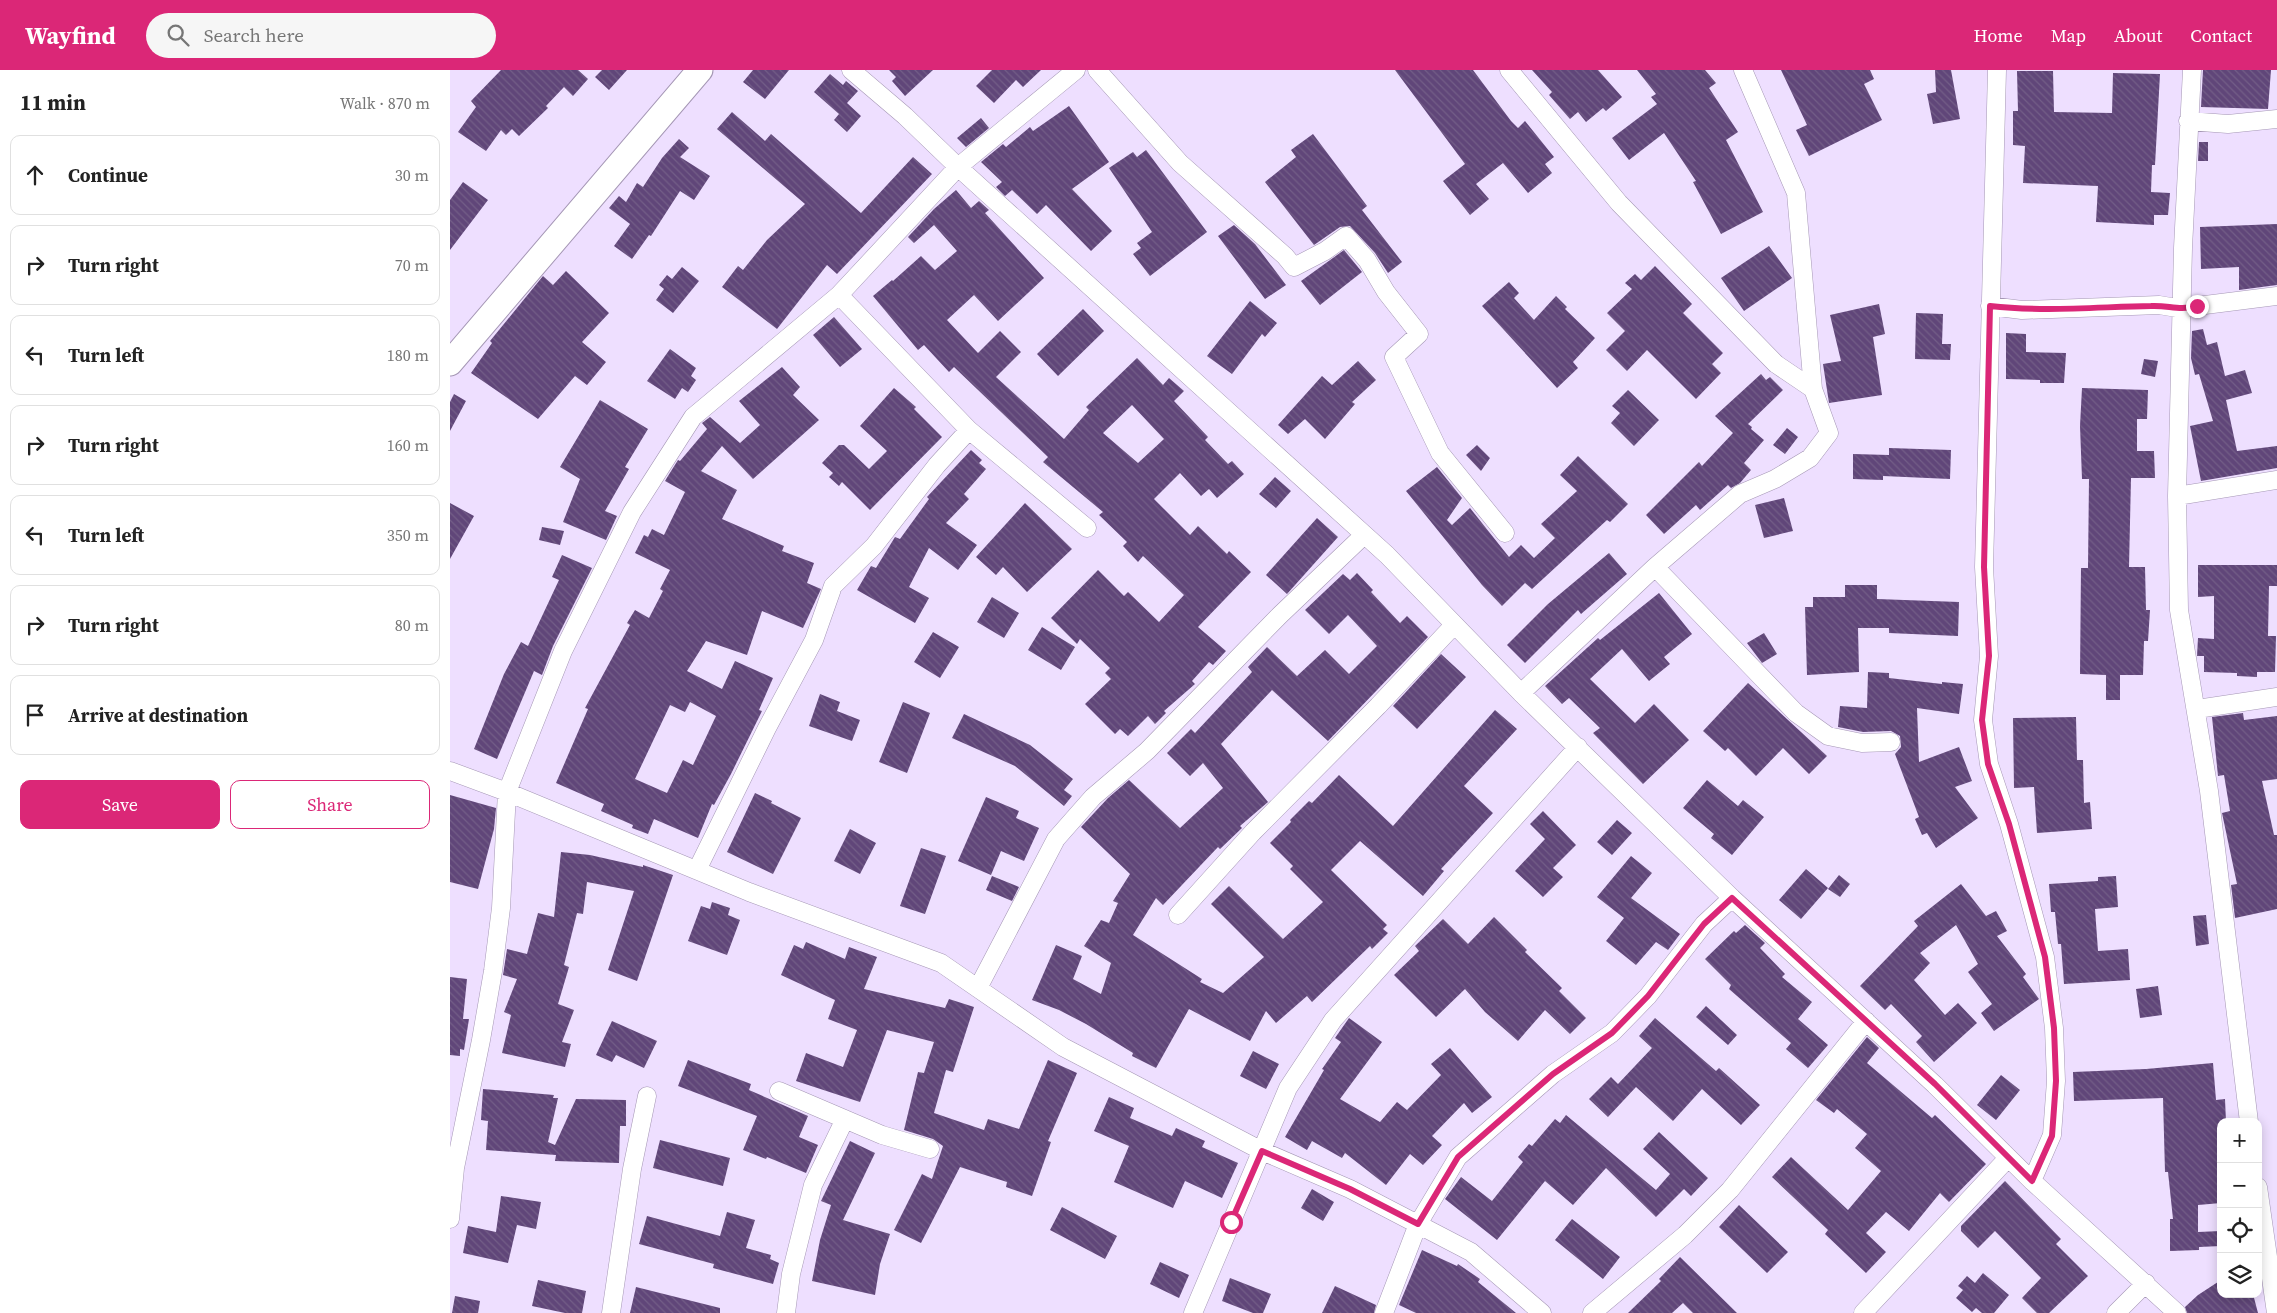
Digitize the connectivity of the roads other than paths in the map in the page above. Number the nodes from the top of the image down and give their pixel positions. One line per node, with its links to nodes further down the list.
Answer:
1 (679, 70): 17 (main road)
2 (700, 70): 18 (main road)
3 (852, 70): 12 (street)
4 (1076, 70): 12 (street)
5 (1097, 70): 24 (street)
6 (1510, 70): 19 (street)
7 (1743, 70): 19 (street)
8 (1996, 70): 15 (street)
9 (2192, 70): 11 (street)
10 (2277, 119): 11 (street)
11 (2188, 121): 16 (street)
12 (958, 167): 13 (street); 25 (street)
13 (840, 294): 20 (street); 34 (street)
14 (2277, 296): 16 (street)
15 (1990, 306): 16 (street); 47 (street)
16 (2183, 309): 22 (street)
17 (450, 337)
18 (450, 362)
19 (1814, 389): 26 (street)
20 (969, 430): 23 (street); 35 (street)
21 (2277, 480): 22 (street)
22 (2177, 496): 30 (street)
23 (1087, 528)
24 (1505, 532)
25 (1364, 535): 27 (street); 38 (street)
26 (1655, 567): 28 (street); 31 (street)
27 (1454, 625): 28 (street); 37 (street)
28 (1521, 693): 32 (street)
29 (2277, 697): 30 (street)
30 (2197, 709): 42 (street)
31 (1890, 742)
32 (1578, 747): 36 (street); 45 (street)
33 (450, 771): 34 (street)
34 (507, 792): 35 (street); 49 (street)
35 (697, 870): 38 (street)
36 (1732, 898): 39 (street); 50 (street)
37 (1178, 915)
38 (978, 988): 45 (street)
39 (1866, 1021): 46 (street); 57 (street)
40 (779, 1091): 43 (street)
41 (647, 1096): 52 (street)
42 (2249, 1118)
43 (845, 1119): 44 (street); 53 (street)
44 (930, 1148)
45 (1262, 1151): 50 (street); 54 (street)
46 (2008, 1158): 47 (street); 58 (street)
47 (2032, 1181): 51 (street)
48 (2261, 1208): 61 (street)
49 (450, 1219)
50 (1418, 1224): 55 (street); 56 (street)
51 (2146, 1283): 59 (street); 60 (street)
52 (610, 1313)
53 (786, 1313)
54 (1194, 1313)
55 (1384, 1313)
56 (1542, 1313)
57 (1592, 1313)
58 (1863, 1313)
59 (2116, 1313)
60 (2177, 1313)
61 (2276, 1313)

